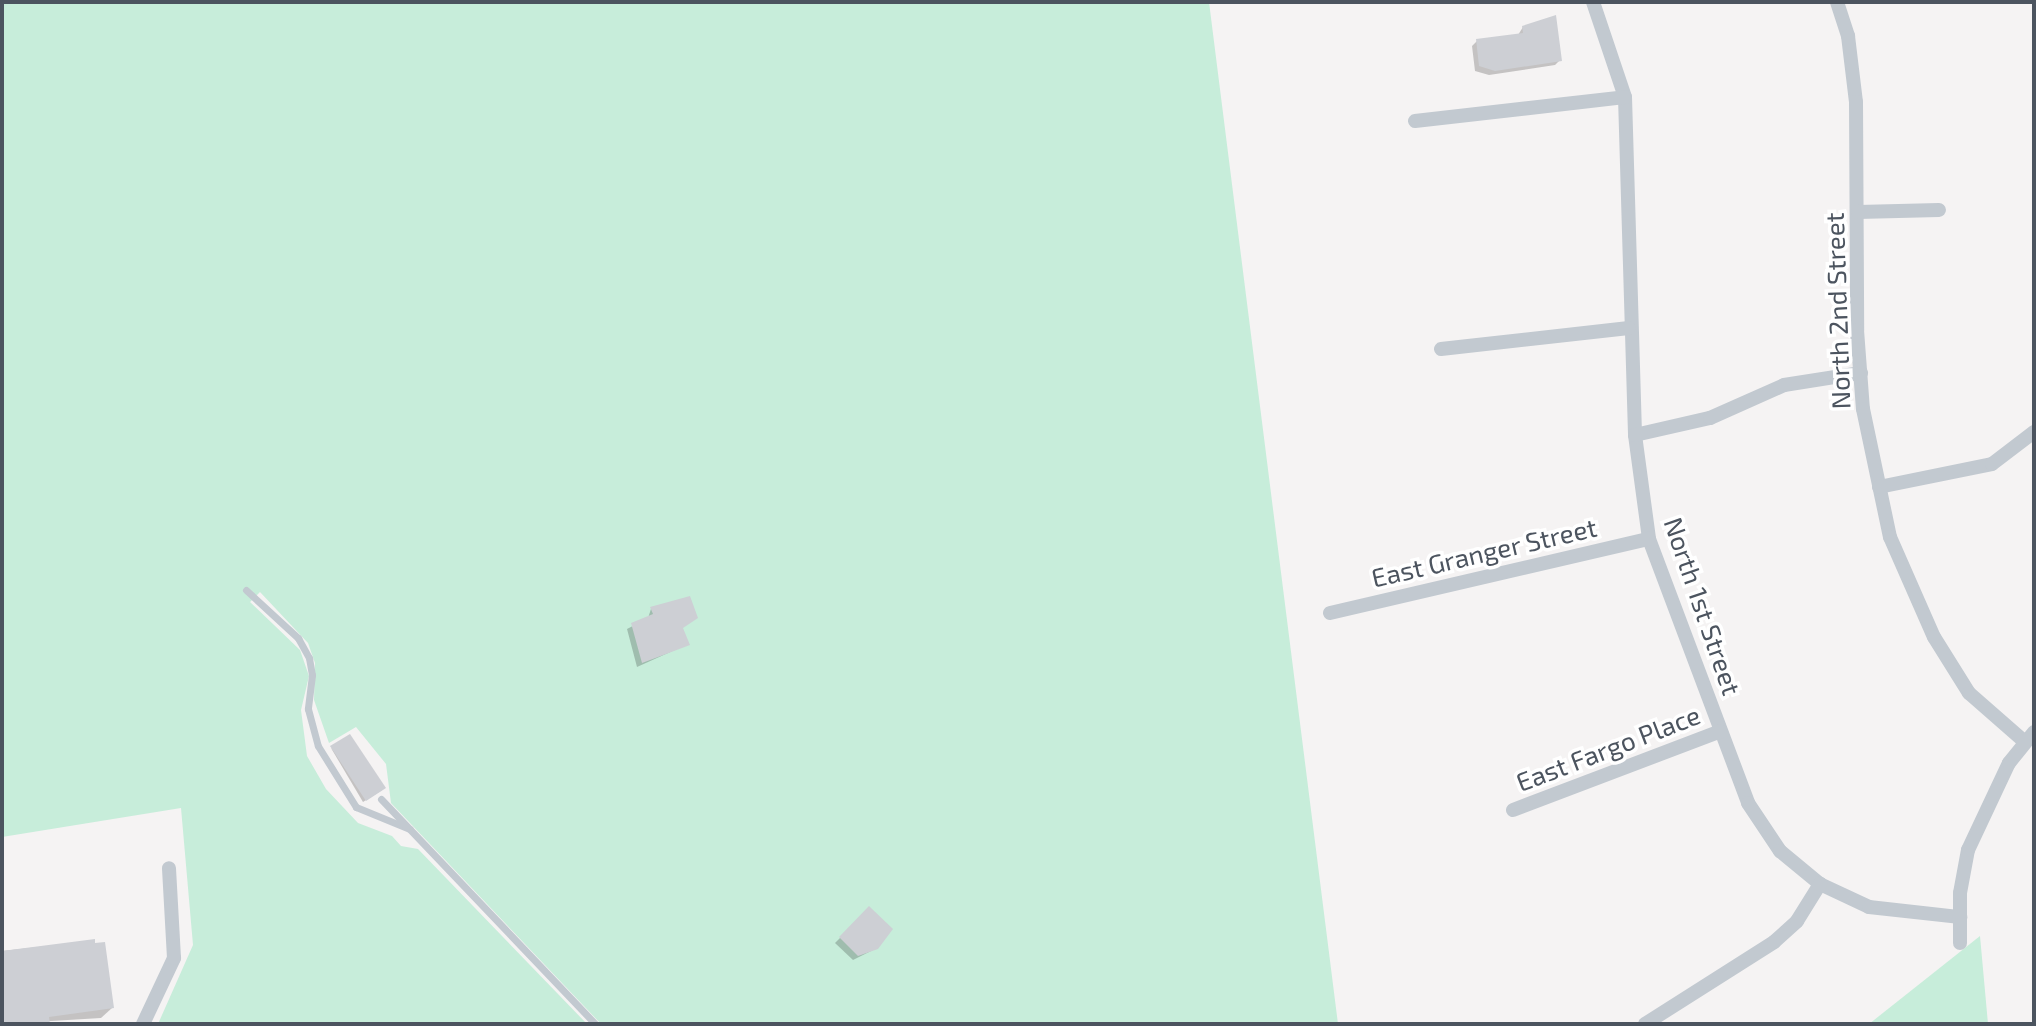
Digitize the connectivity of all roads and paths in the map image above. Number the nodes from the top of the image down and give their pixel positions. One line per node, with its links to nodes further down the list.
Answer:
1 (1593, 2): 3 (street, North 1st Street)
2 (1837, 2): 6 (street, North 2nd Street)
3 (1625, 97): 4 (street); 7 (street, North 1st Street)
4 (1415, 121)
5 (1939, 210): 6 (street)
6 (1858, 212): 9 (street, North 2nd Street)
7 (1629, 328): 8 (street); 11 (street, North 1st Street)
8 (1441, 349)
9 (1861, 373): 11 (street); 12 (street, North 2nd Street)
10 (2034, 432): 12 (street)
11 (1635, 435): 13 (street, North 1st Street)
12 (1879, 487): 17 (street, North 2nd Street)
13 (1649, 539): 15 (street, East Granger Street); 16 (street, North 1st Street)
14 (246, 590): 20 (lane)
15 (1330, 613)
16 (1721, 732): 19 (street, East Fargo Place); 22 (street, North 1st Street)
17 (2030, 737): 23 (street)
18 (381, 799): 20 (lane)
19 (1513, 810)
20 (410, 829): 26 (lane)
21 (169, 869): 25 (street)
22 (1820, 884): 23 (street, North 1st Street); 27 (street)
23 (1960, 917): 24 (street)
24 (1960, 943)
25 (143, 1024)
26 (595, 1024)
27 (1644, 1024)

